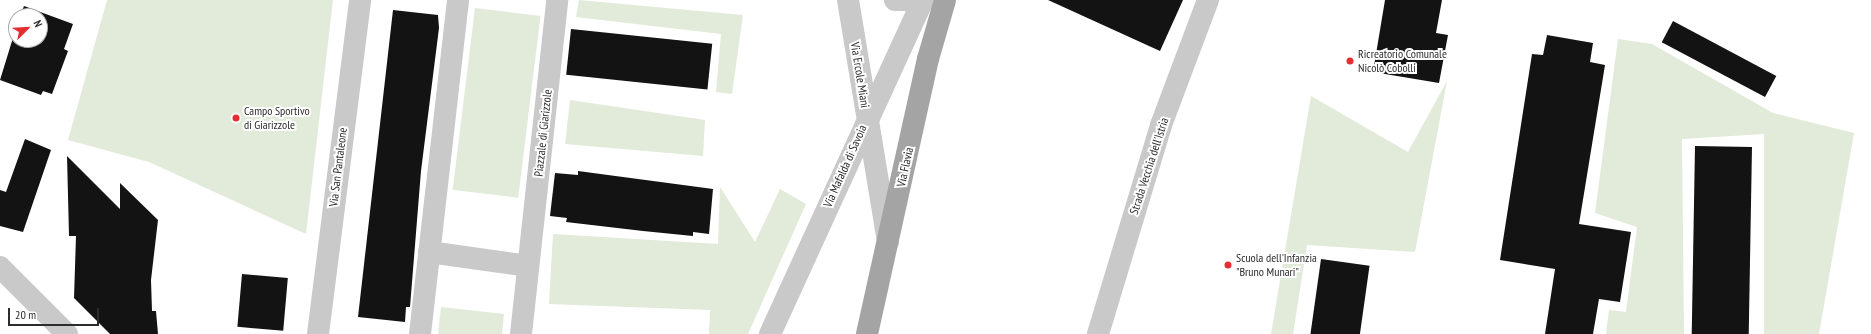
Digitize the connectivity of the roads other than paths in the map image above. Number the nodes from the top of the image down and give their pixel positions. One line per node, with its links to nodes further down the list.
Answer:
1 (360, 0): 16 (street, Via San Pantaleone)
2 (458, 0): 12 (street)
3 (557, 0): 13 (street, Piazzale di Giarizzole)
4 (848, 0): 10 (street, Via Ercole Miani)
5 (895, 0): 6 (street)
6 (910, 0)
7 (923, 0): 10 (street, Via Mafalda di Savoia)
8 (946, 0): 11 (main road, Via Flavia)
9 (1208, 0): 21 (street, Strada Vecchia dell'Istria)
10 (867, 116): 11 (street, Via Ercole Miani); 19 (street, Via Mafalda di Savoia)
11 (888, 245): 20 (main road, Via Flavia)
12 (430, 252): 13 (street); 17 (street)
13 (528, 266): 18 (street, Piazzale di Giarizzole)
14 (0, 267): 15 (street)
15 (67, 334)
16 (318, 334)
17 (420, 334)
18 (521, 334)
19 (770, 334)
20 (867, 334)
21 (1098, 334)

